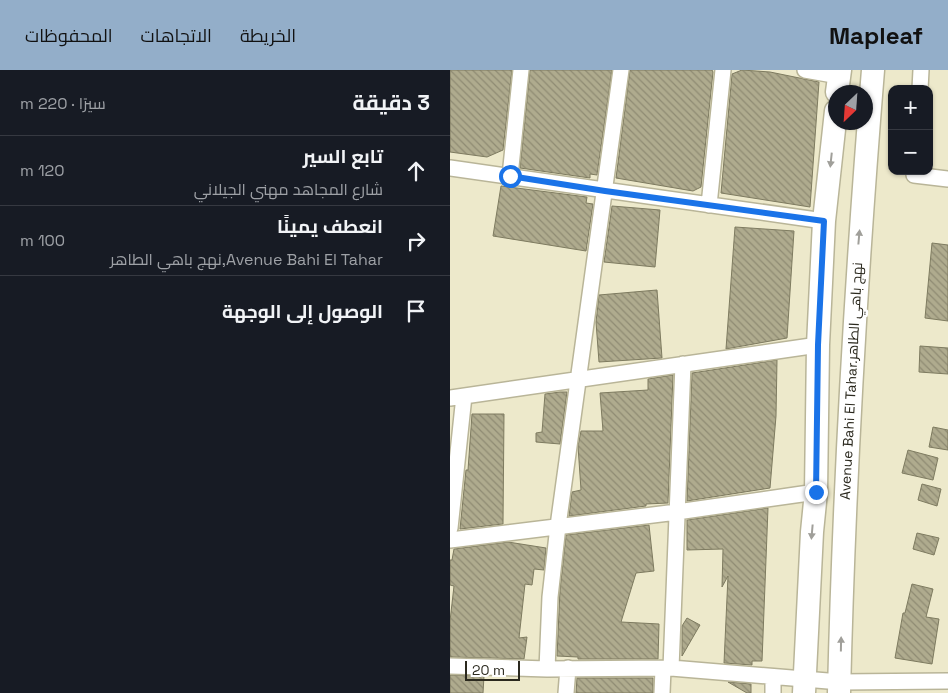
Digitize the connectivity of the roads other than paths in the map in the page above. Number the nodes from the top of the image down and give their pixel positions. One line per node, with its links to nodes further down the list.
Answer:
1 (521, 70): 12 (street)
2 (621, 70): 14 (street)
3 (723, 70): 15 (street)
4 (805, 70): 7 (street)
5 (873, 70): 33 (main road, Avenue Bahi El Tahar,نهج باهي الطاهر, one-way to 5)
6 (921, 70): 8 (street)
7 (839, 79)
8 (920, 85)
9 (834, 130): 16 (main road, Avenue Bahi El Tahar,نهج باهي الطاهر, one-way to 16)
10 (450, 168): 12 (street)
11 (914, 175): 13 (street)
12 (510, 176): 14 (street)
13 (948, 179)
14 (605, 191): 15 (street); 19 (street)
15 (708, 205): 16 (street)
16 (824, 221): 17 (main road, Avenue Bahi El Tahar,نهج باهي الطاهر)
17 (818, 345): 18 (street); 21 (main road, Avenue Bahi El Tahar,نهج باهي الطاهر)
18 (683, 364): 19 (street); 22 (street)
19 (579, 379): 20 (street); 23 (street)
20 (457, 397): 24 (street)
21 (816, 492): 22 (street); 32 (main road, Avenue Bahi El Tahar,نهج باهي الطاهر, one-way to 32)
22 (677, 512): 23 (street); 29 (street)
23 (558, 526): 25 (street); 28 (street)
24 (450, 528)
25 (450, 540)
26 (450, 666): 28 (street)
27 (568, 668): 28 (street); 29 (street); 34 (street)
28 (547, 669)
29 (667, 669): 30 (street); 35 (street)
30 (773, 677): 32 (street); 36 (street)
31 (948, 681): 33 (street)
32 (804, 686): 33 (street)
33 (840, 688)
34 (566, 693)
35 (662, 693)
36 (773, 693)

